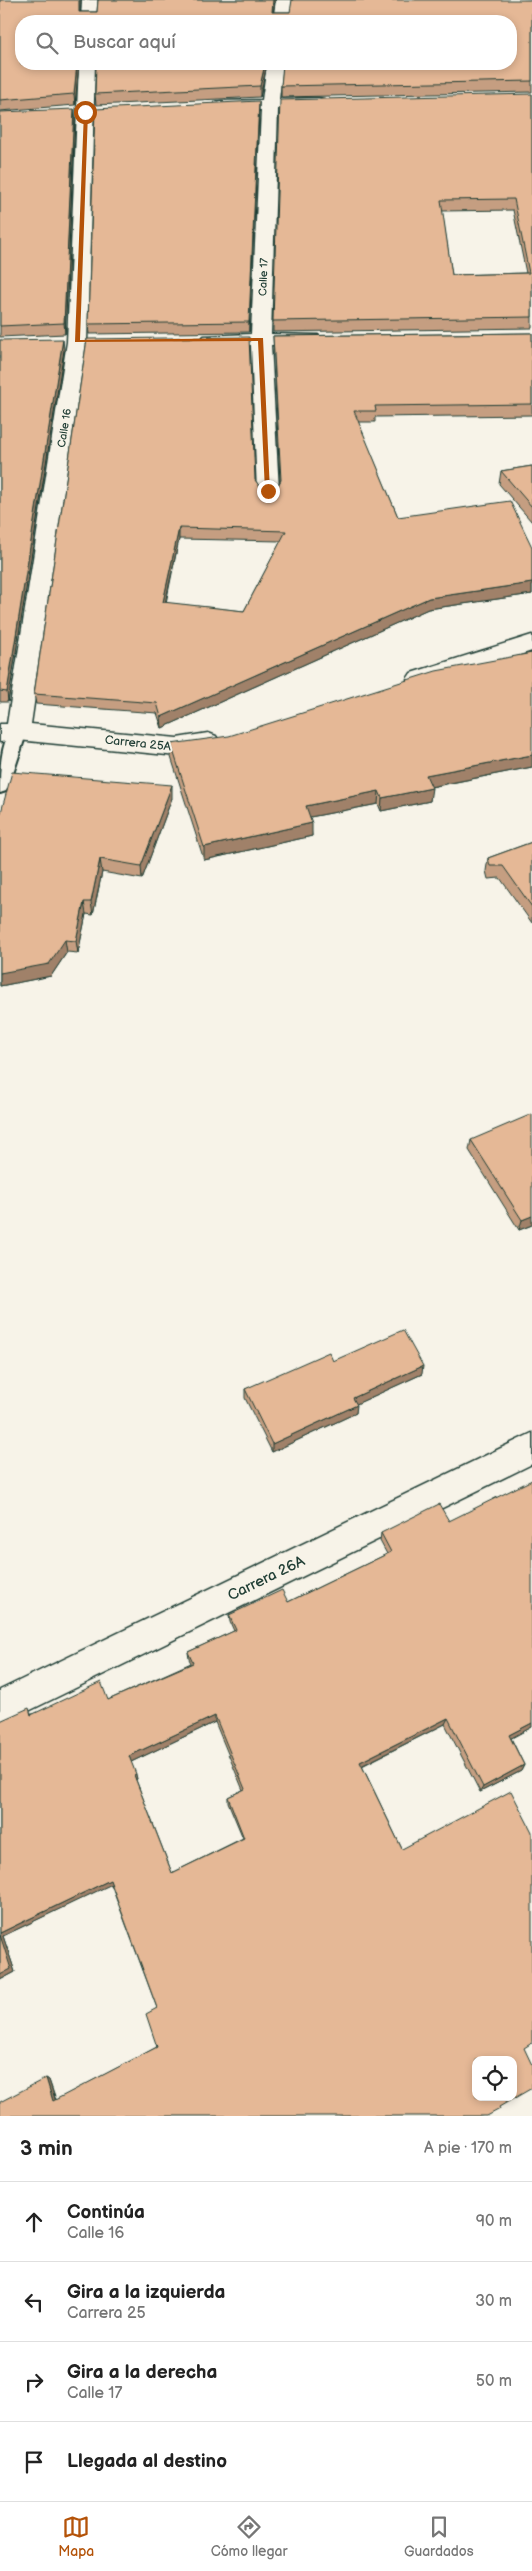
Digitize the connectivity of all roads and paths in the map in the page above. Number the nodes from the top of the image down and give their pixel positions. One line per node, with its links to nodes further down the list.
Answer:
1 (90, 0): 3 (street)
2 (284, 0): 4 (street)
3 (89, 15)
4 (282, 15)
5 (88, 70): 16 (street, Calle 16)
6 (274, 70): 8 (street, Calle 17)
7 (338, 102): 8 (street)
8 (270, 104): 9 (street); 11 (street, Calle 17)
9 (202, 107)
10 (329, 338): 11 (street)
11 (261, 339): 12 (street); 13 (street, Calle 17)
12 (193, 340)
13 (268, 491)
14 (532, 643): 15 (street)
15 (396, 686)
16 (9, 732): 17 (street, Carrera 25A); 18 (lane, Calle 16)
17 (229, 738)
18 (0, 786)
19 (532, 1448): 20 (street, Carrera 26A)
20 (0, 1708)

